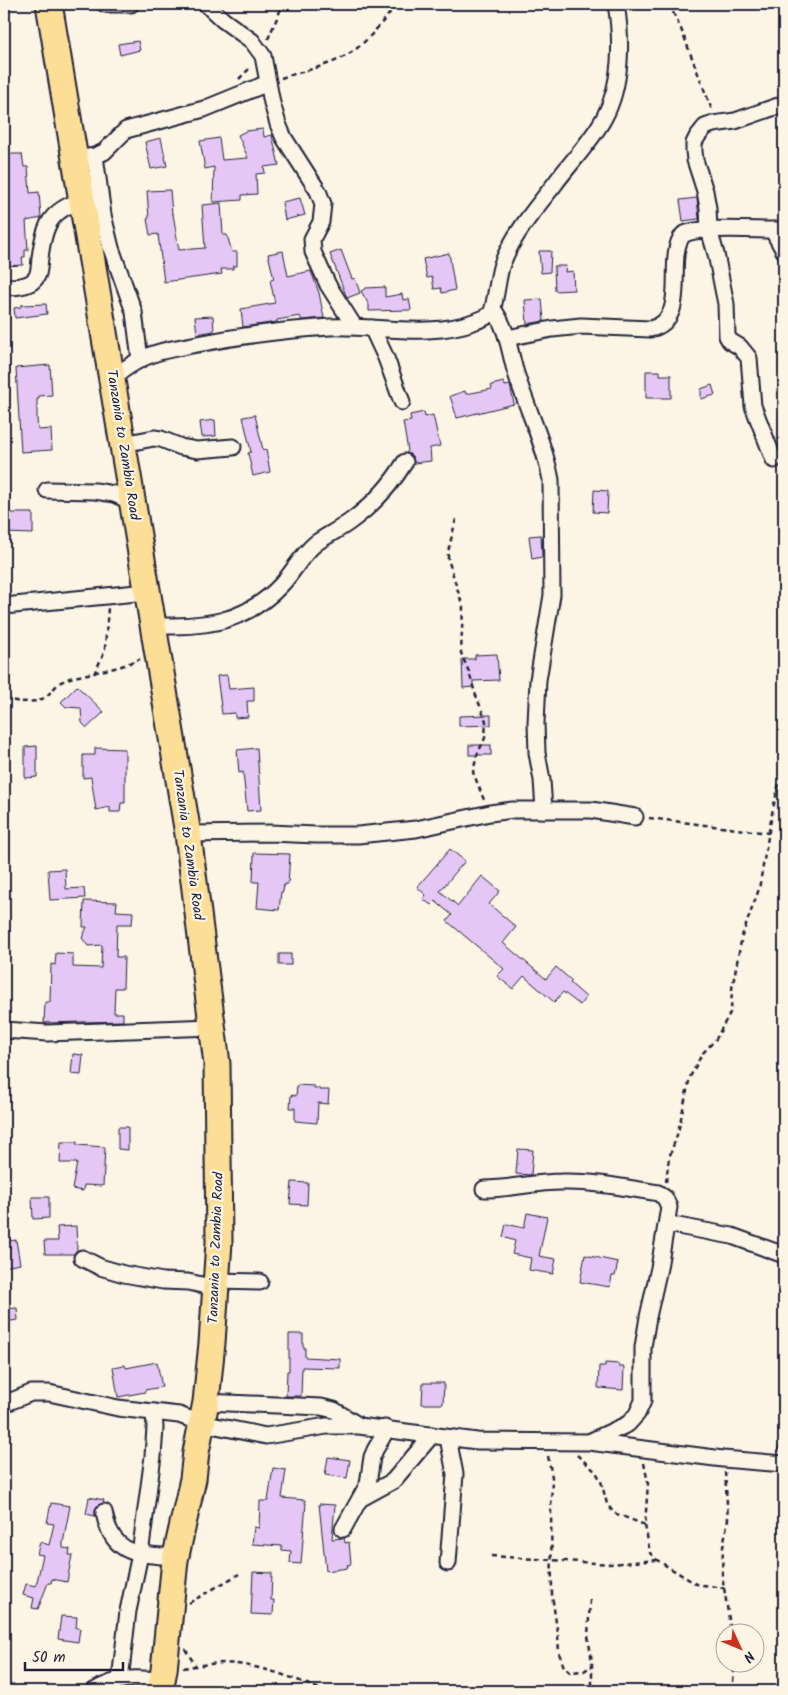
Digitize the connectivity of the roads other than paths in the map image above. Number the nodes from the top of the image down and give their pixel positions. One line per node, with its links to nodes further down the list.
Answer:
1 (49, 4): 8 (highway, Tanzania to Zambia Road)
2 (106, 4): 3 (street)
3 (131, 4)
4 (206, 4): 6 (street)
5 (616, 4): 14 (street)
6 (268, 82): 8 (street); 15 (street)
7 (778, 106): 10 (street)
8 (86, 158): 9 (highway, Tanzania to Zambia Road); 18 (street)
9 (83, 200): 13 (street); 19 (highway, Tanzania to Zambia Road)
10 (709, 230): 11 (street); 17 (street); 23 (street)
11 (779, 230): 12 (street)
12 (784, 251)
13 (4, 287)
14 (493, 309): 16 (street); 17 (street)
15 (354, 326): 16 (street); 18 (street)
16 (372, 328): 20 (street)
17 (507, 338): 30 (street)
18 (140, 360): 19 (street)
19 (112, 378): 21 (highway, Tanzania to Zambia Road)
20 (402, 402)
21 (123, 444): 22 (street); 26 (highway, Tanzania to Zambia Road)
22 (233, 447)
23 (774, 460)
24 (405, 462): 29 (street)
25 (47, 490): 26 (street)
26 (132, 502): 27 (highway, Tanzania to Zambia Road)
27 (147, 592): 28 (street); 29 (highway, Tanzania to Zambia Road)
28 (4, 606)
29 (153, 626): 32 (highway, Tanzania to Zambia Road)
30 (544, 810): 31 (street); 32 (street)
31 (635, 817)
32 (188, 834): 33 (highway, Tanzania to Zambia Road)
33 (213, 1027): 34 (street); 40 (highway, Tanzania to Zambia Road)
34 (4, 1030)
35 (484, 1189): 36 (street)
36 (667, 1224): 37 (street); 48 (street)
37 (784, 1254)
38 (82, 1258): 40 (street)
39 (260, 1282): 40 (street)
40 (216, 1285): 43 (highway, Tanzania to Zambia Road)
41 (4, 1404): 42 (street)
42 (154, 1412): 43 (street); 53 (street)
43 (204, 1412): 44 (street); 44 (street); 54 (highway, Tanzania to Zambia Road)
44 (360, 1426): 45 (street)
45 (385, 1428): 46 (street); 50 (street)
46 (432, 1435): 47 (street); 50 (street)
47 (448, 1438): 48 (street); 55 (street)
48 (589, 1442): 49 (street)
49 (780, 1463)
50 (359, 1500): 52 (street)
51 (104, 1512): 53 (street)
52 (343, 1529)
53 (140, 1554): 54 (street); 56 (street)
54 (176, 1557): 57 (highway, Tanzania to Zambia Road)
55 (448, 1563)
56 (120, 1680): 57 (street); 58 (street)
57 (162, 1681)
58 (94, 1691)

